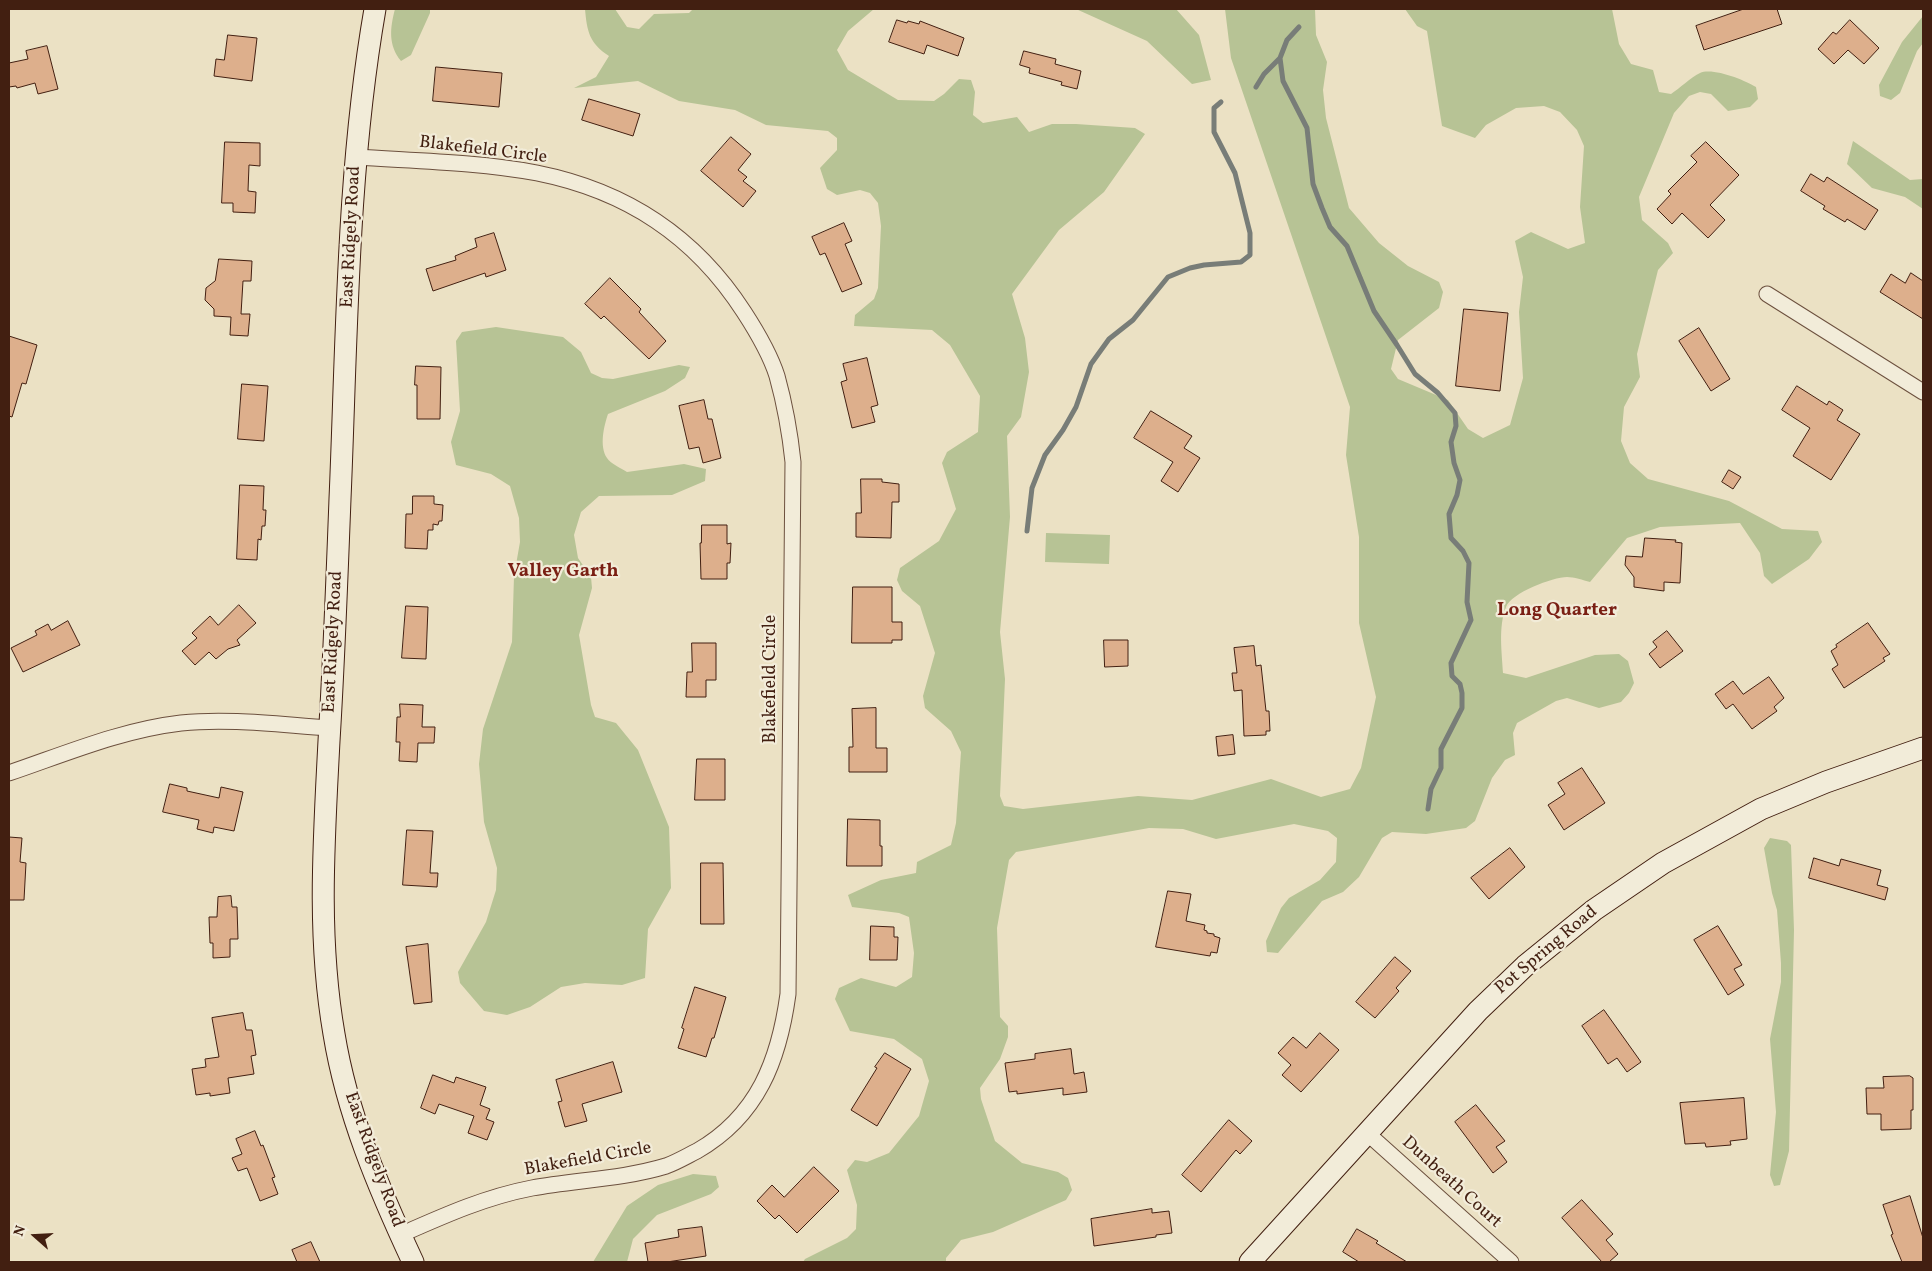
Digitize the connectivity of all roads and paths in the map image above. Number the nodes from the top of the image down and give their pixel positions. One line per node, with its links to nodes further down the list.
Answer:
1 (376, 9): 2 (street, East Ridgely Road)
2 (356, 157): 5 (street, East Ridgely Road); 9 (street, Blakefield Circle)
3 (1767, 294): 4 (street)
4 (1923, 392)
5 (330, 728): 7 (street); 9 (street, East Ridgely Road)
6 (1923, 748): 8 (street, Pot Spring Road)
7 (9, 773)
8 (1367, 1132): 11 (street, Pot Spring Road); 12 (street, Dunbeath Court)
9 (400, 1235): 10 (street, East Ridgely Road)
10 (413, 1262)
11 (1250, 1262)
12 (1512, 1262)

